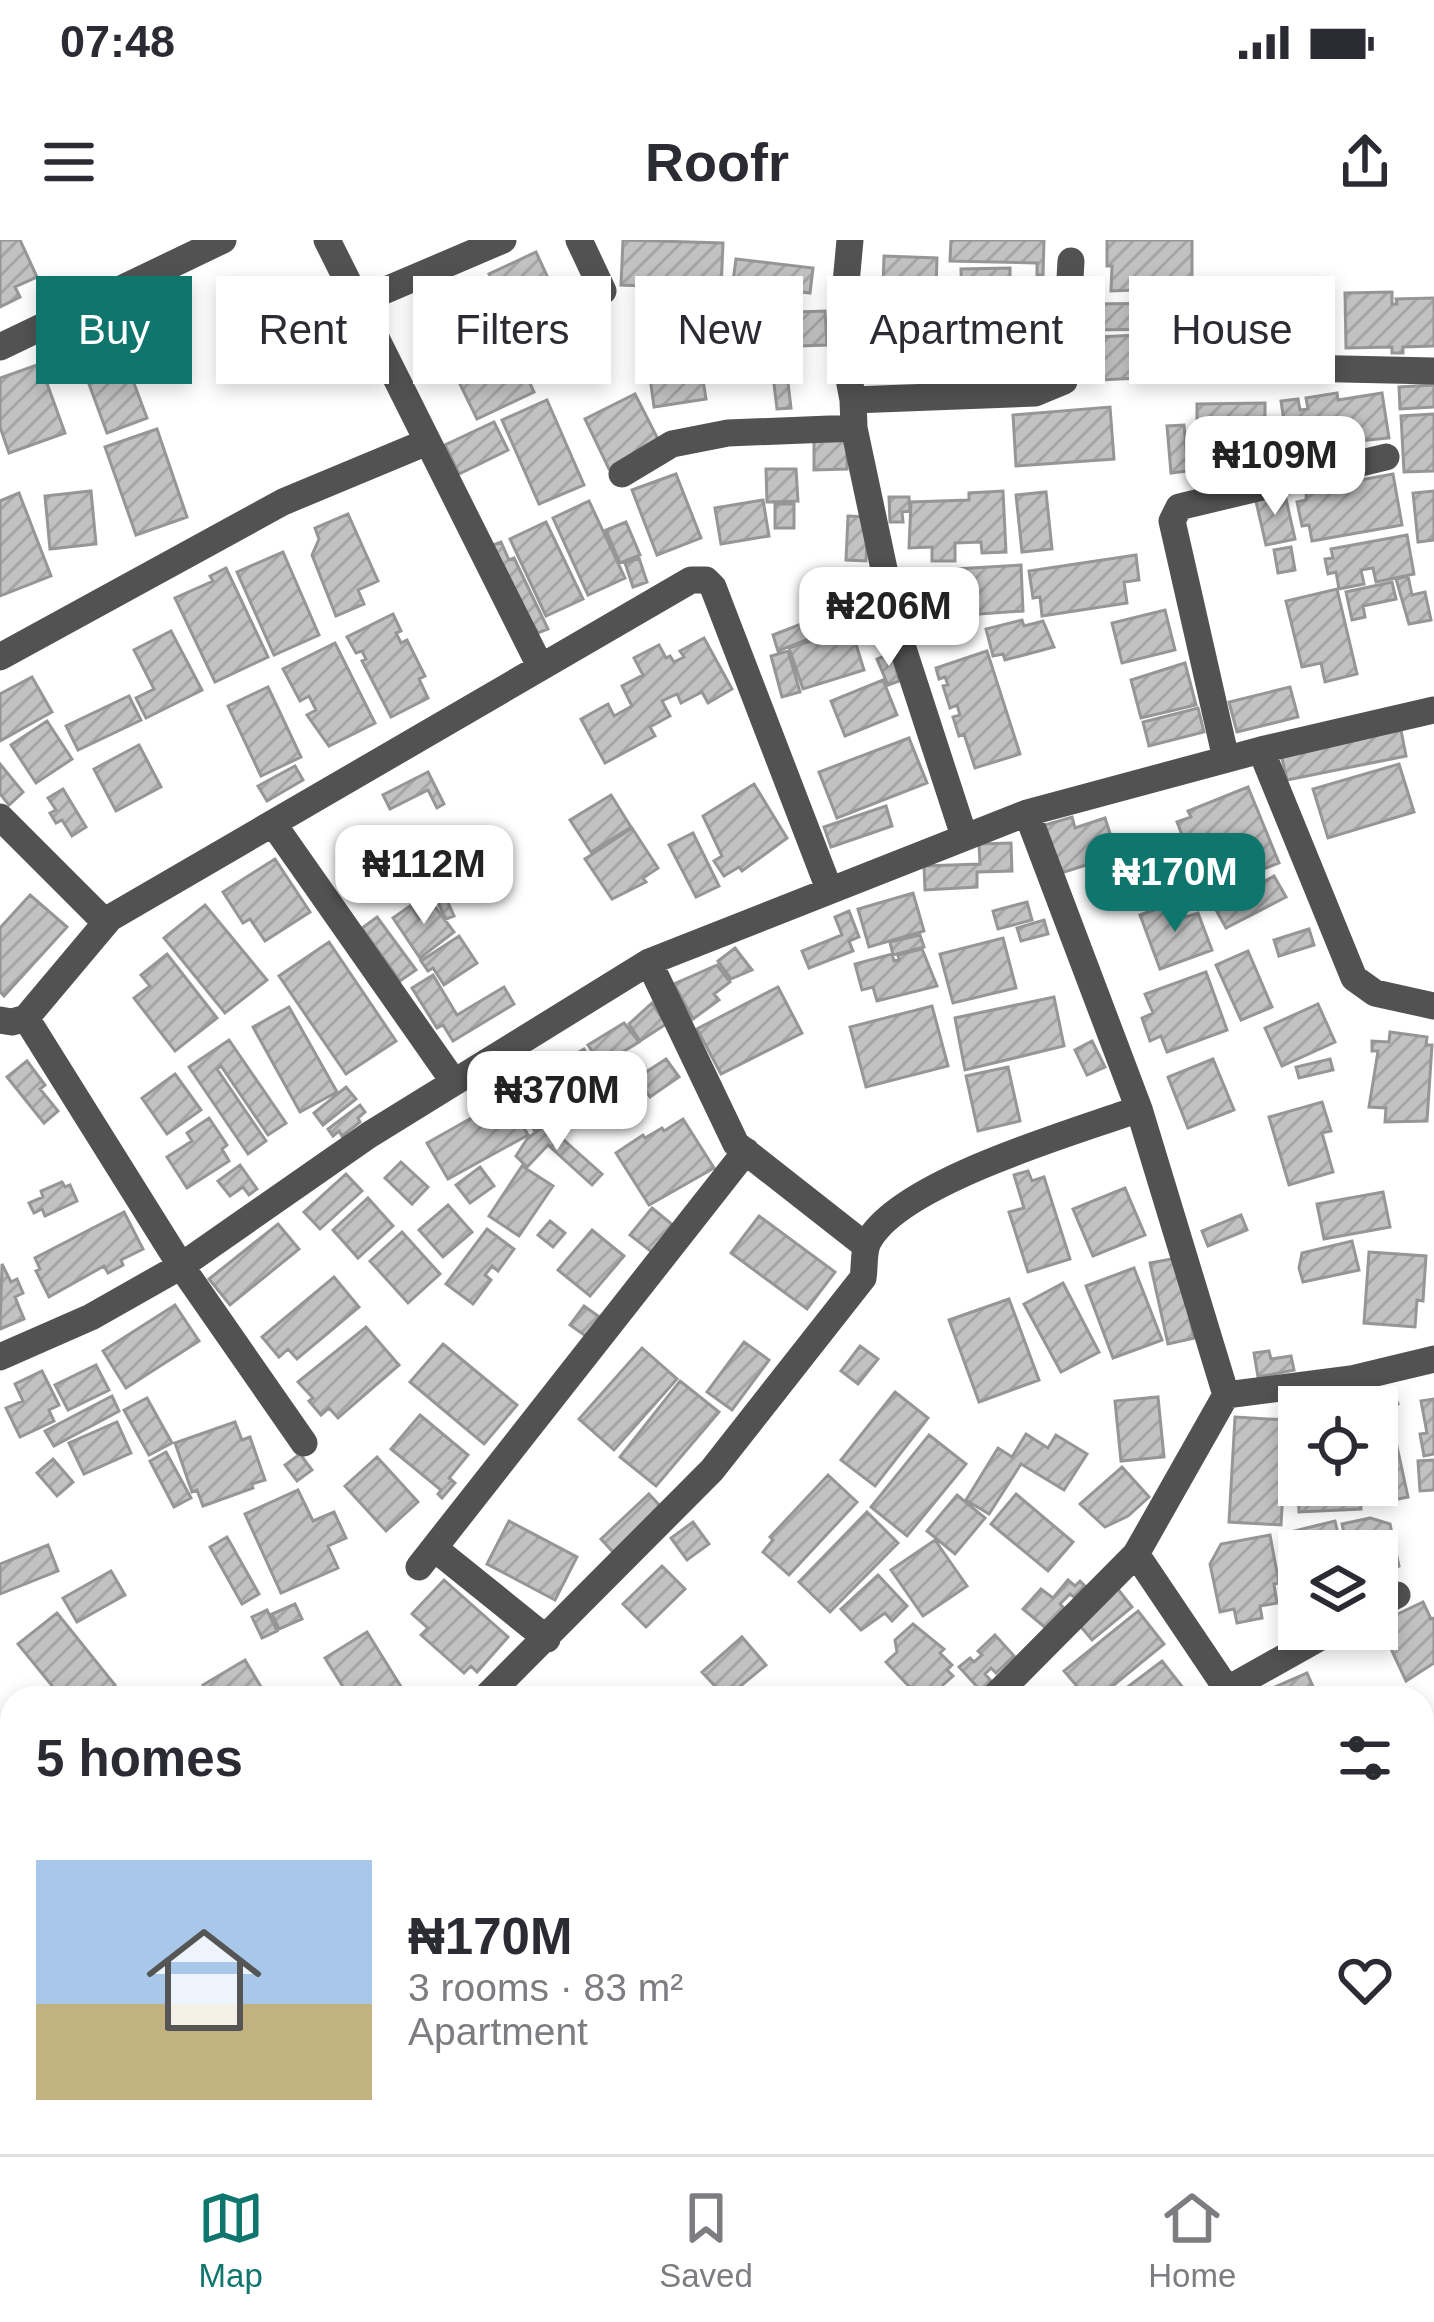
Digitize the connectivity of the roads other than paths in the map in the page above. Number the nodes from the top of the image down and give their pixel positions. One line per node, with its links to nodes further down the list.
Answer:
1 (224, 240): 10 (street)
2 (327, 240): 7 (street)
3 (503, 240): 9 (street)
4 (579, 240): 8 (street)
5 (850, 240): 14 (street)
6 (1071, 261): 14 (street)
7 (347, 276)
8 (596, 276)
9 (389, 290)
10 (0, 347)
11 (389, 361): 15 (street)
12 (1335, 369): 13 (street)
13 (1434, 371)
14 (853, 414): 17 (street); 26 (street)
15 (427, 442): 18 (street); 19 (street)
16 (1386, 457): 22 (street)
17 (622, 474)
18 (0, 657)
19 (540, 666): 25 (street); 27 (street)
20 (1434, 710): 21 (street)
21 (1261, 750): 22 (street); 30 (street)
22 (1226, 759): 23 (street)
23 (1027, 813): 26 (street); 33 (street)
24 (0, 817): 28 (street)
25 (274, 825): 28 (street); 32 (street)
26 (964, 836): 27 (street)
27 (829, 889): 29 (street)
28 (106, 923): 31 (street)
29 (649, 962): 32 (street); 34 (street)
30 (1434, 1006)
31 (13, 1019): 36 (street)
32 (454, 1082): 36 (street)
33 (1139, 1109): 35 (street); 39 (street)
34 (746, 1151): 35 (street); 42 (street)
35 (866, 1246): 42 (street)
36 (181, 1266): 37 (street); 40 (street)
37 (0, 1357)
38 (1434, 1359): 39 (street)
39 (1226, 1395): 41 (street)
40 (304, 1443)
41 (1136, 1554): 45 (street); 46 (street)
42 (547, 1639): 44 (street)
43 (1301, 1650): 47 (street)
44 (498, 1686)
45 (1004, 1686)
46 (1225, 1686)
47 (1243, 1686)

